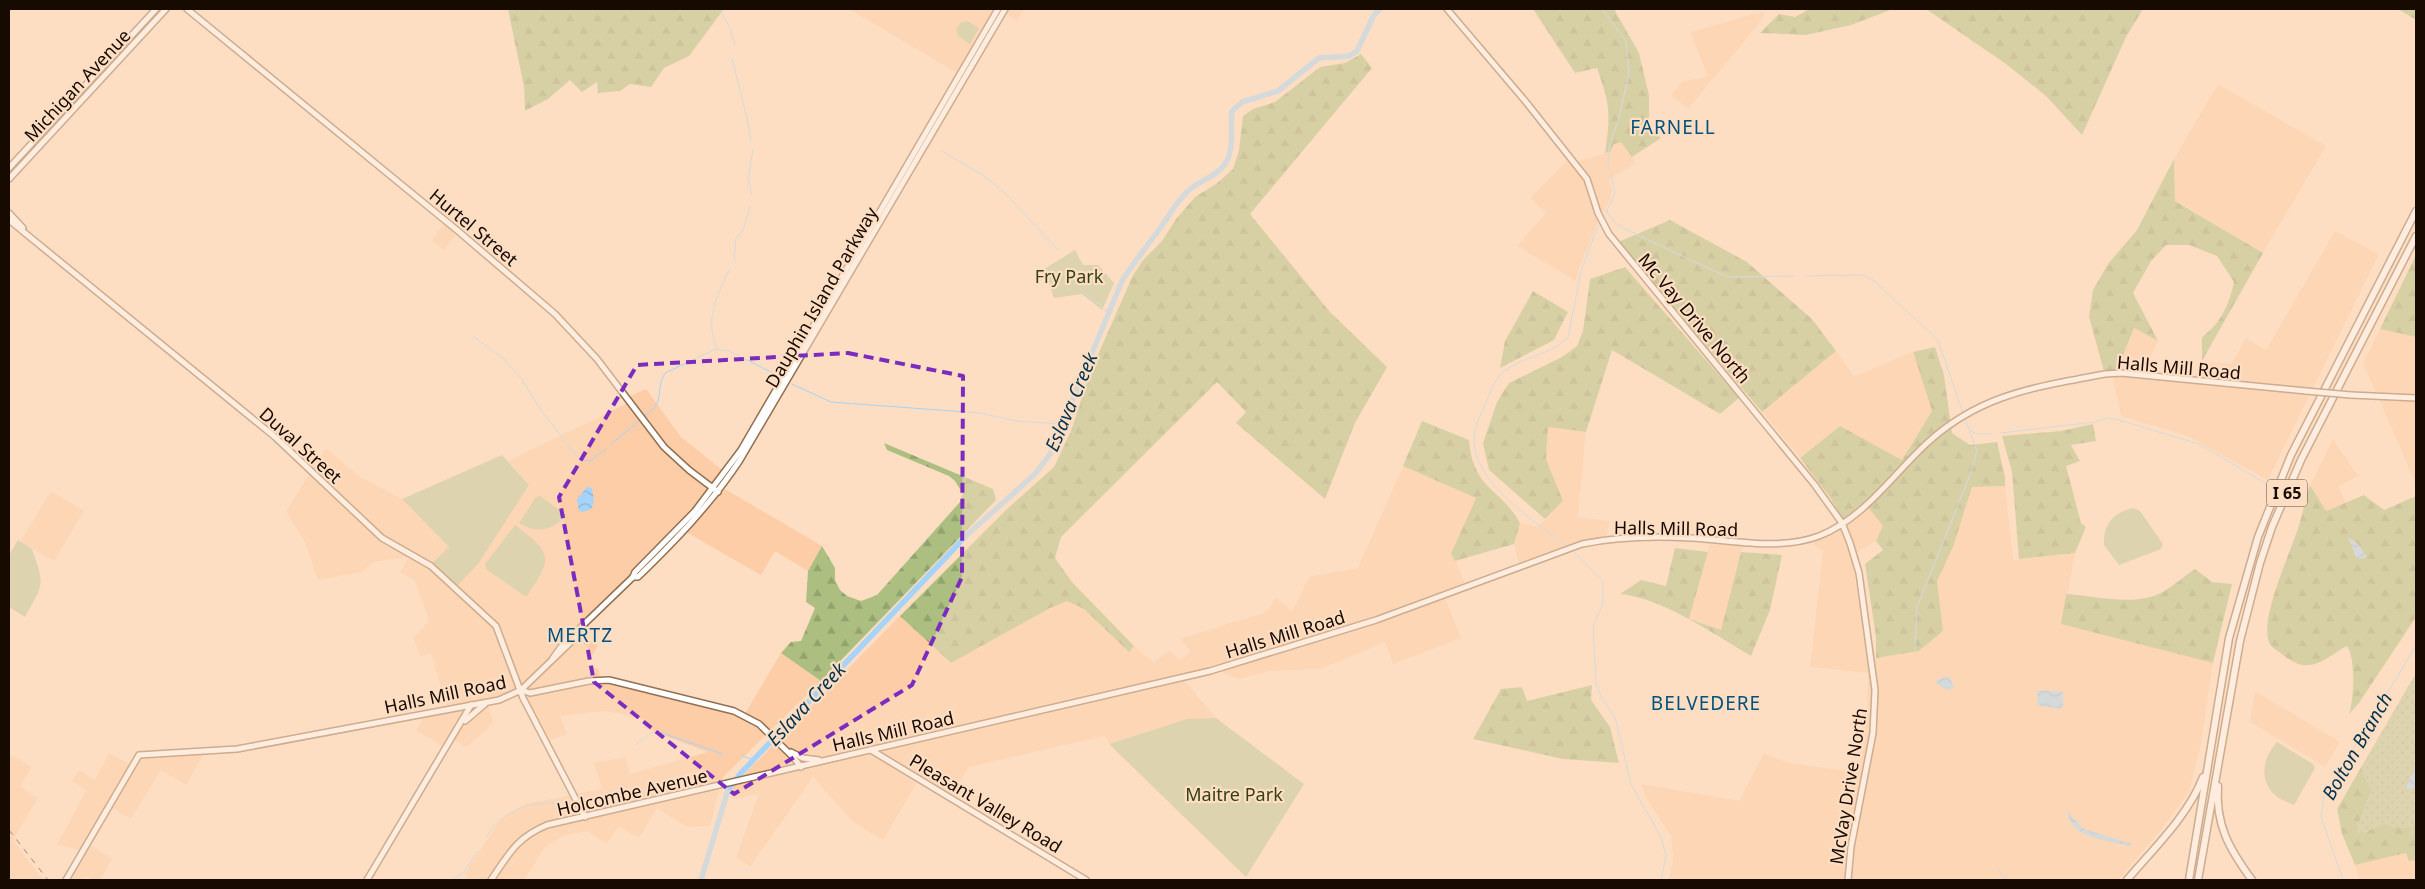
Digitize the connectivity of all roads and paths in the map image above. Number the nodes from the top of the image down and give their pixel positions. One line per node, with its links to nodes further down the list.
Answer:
1 (156, 9): 7 (street, Michigan Avenue)
2 (166, 9): 8 (street, Michigan Avenue)
3 (187, 9): 15 (street, Hurtel Street)
4 (998, 9): 15 (street, Dauphin Island Parkway)
5 (1004, 9): 15 (street, Dauphin Island Parkway)
6 (1448, 9): 16 (street, Mc Vay Drive North)
7 (9, 168)
8 (9, 179)
9 (2416, 211): 27 (highway, I 65)
10 (9, 213): 13 (street, Duval Street)
11 (9, 220): 13 (street, Duval Street)
12 (2416, 236): 29 (highway, I 65)
13 (33, 239): 18 (street, Duval Street)
14 (2416, 398): 16 (street, Halls Mill Road, bridge)
15 (716, 490): 18 (street, Dauphin Island Parkway)
16 (1842, 523): 17 (street, Mc Vay Drive North); 25 (street, Halls Mill Road)
17 (1873, 666): 35 (street, McVay Drive North)
18 (521, 690): 19 (street, Halls Mill Road); 24 (street, Halls Mill Road); 30 (street, Duval Street)
19 (487, 702): 20 (street, Halls Mill Road); 23 (street)
20 (471, 706): 21 (street, Halls Mill Road); 22 (street)
21 (458, 708): 22 (street); 31 (street, Halls Mill Road)
22 (464, 718): 23 (street)
23 (461, 725): 32 (street)
24 (782, 746): 26 (street); 28 (street, Halls Mill Road)
25 (871, 750): 26 (street, Halls Mill Road); 34 (street, Pleasant Valley Road)
26 (824, 761): 28 (street, Halls Mill Road)
27 (2208, 764): 36 (highway); 37 (highway, I 65)
28 (801, 767): 30 (street, Holcombe Avenue)
29 (2218, 767): 38 (highway, I 65); 39 (highway)
30 (585, 817): 33 (street, Holcombe Avenue)
31 (66, 880)
32 (367, 880)
33 (492, 880)
34 (1086, 880)
35 (1848, 880)
36 (2127, 880)
37 (2189, 880)
38 (2198, 880)
39 (2252, 880)

